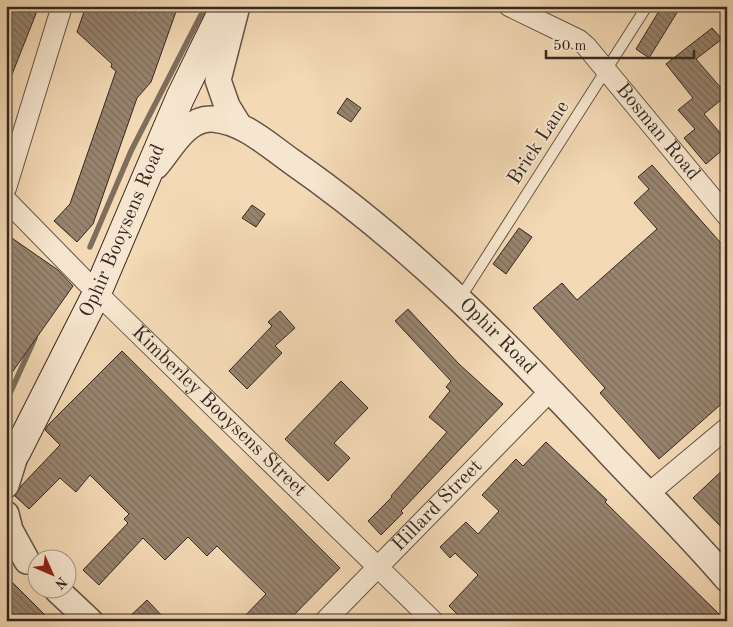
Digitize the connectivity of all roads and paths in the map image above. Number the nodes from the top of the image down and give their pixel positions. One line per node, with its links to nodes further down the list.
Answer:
1 (62, 6): 9 (street)
2 (226, 6): 8 (main road, Ophir Booysens Road)
3 (237, 6): 7 (street)
4 (509, 6): 6 (street, Bosman Road)
5 (647, 6): 6 (lane, Brick Lane)
6 (607, 71): 11 (street, Bosman Road); 13 (lane, Brick Lane)
7 (238, 124): 8 (street); 13 (street, Ophir Road)
8 (146, 176): 12 (main road, Ophir Booysens Road)
9 (6, 188)
10 (6, 200): 12 (street, Kimberley Booysens Street)
11 (727, 216)
12 (97, 293): 16 (main road, Ophir Booysens Road); 23 (street, Kimberley Booysens Street)
13 (459, 300): 14 (street, Ophir Road)
14 (551, 390): 18 (street, Ophir Road); 23 (street, Hillard Street)
15 (727, 428): 18 (street)
16 (11, 457): 17 (street)
17 (6, 485)
18 (648, 494): 24 (street, Ophir Road)
19 (6, 514): 21 (street)
20 (6, 541): 22 (street)
21 (28, 559)
22 (28, 562)
23 (378, 567): 27 (street, Hillard Street); 28 (street, Kimberley Booysens Street)
24 (727, 579)
25 (68, 600): 26 (street)
26 (90, 621)
27 (325, 621)
28 (433, 621)

